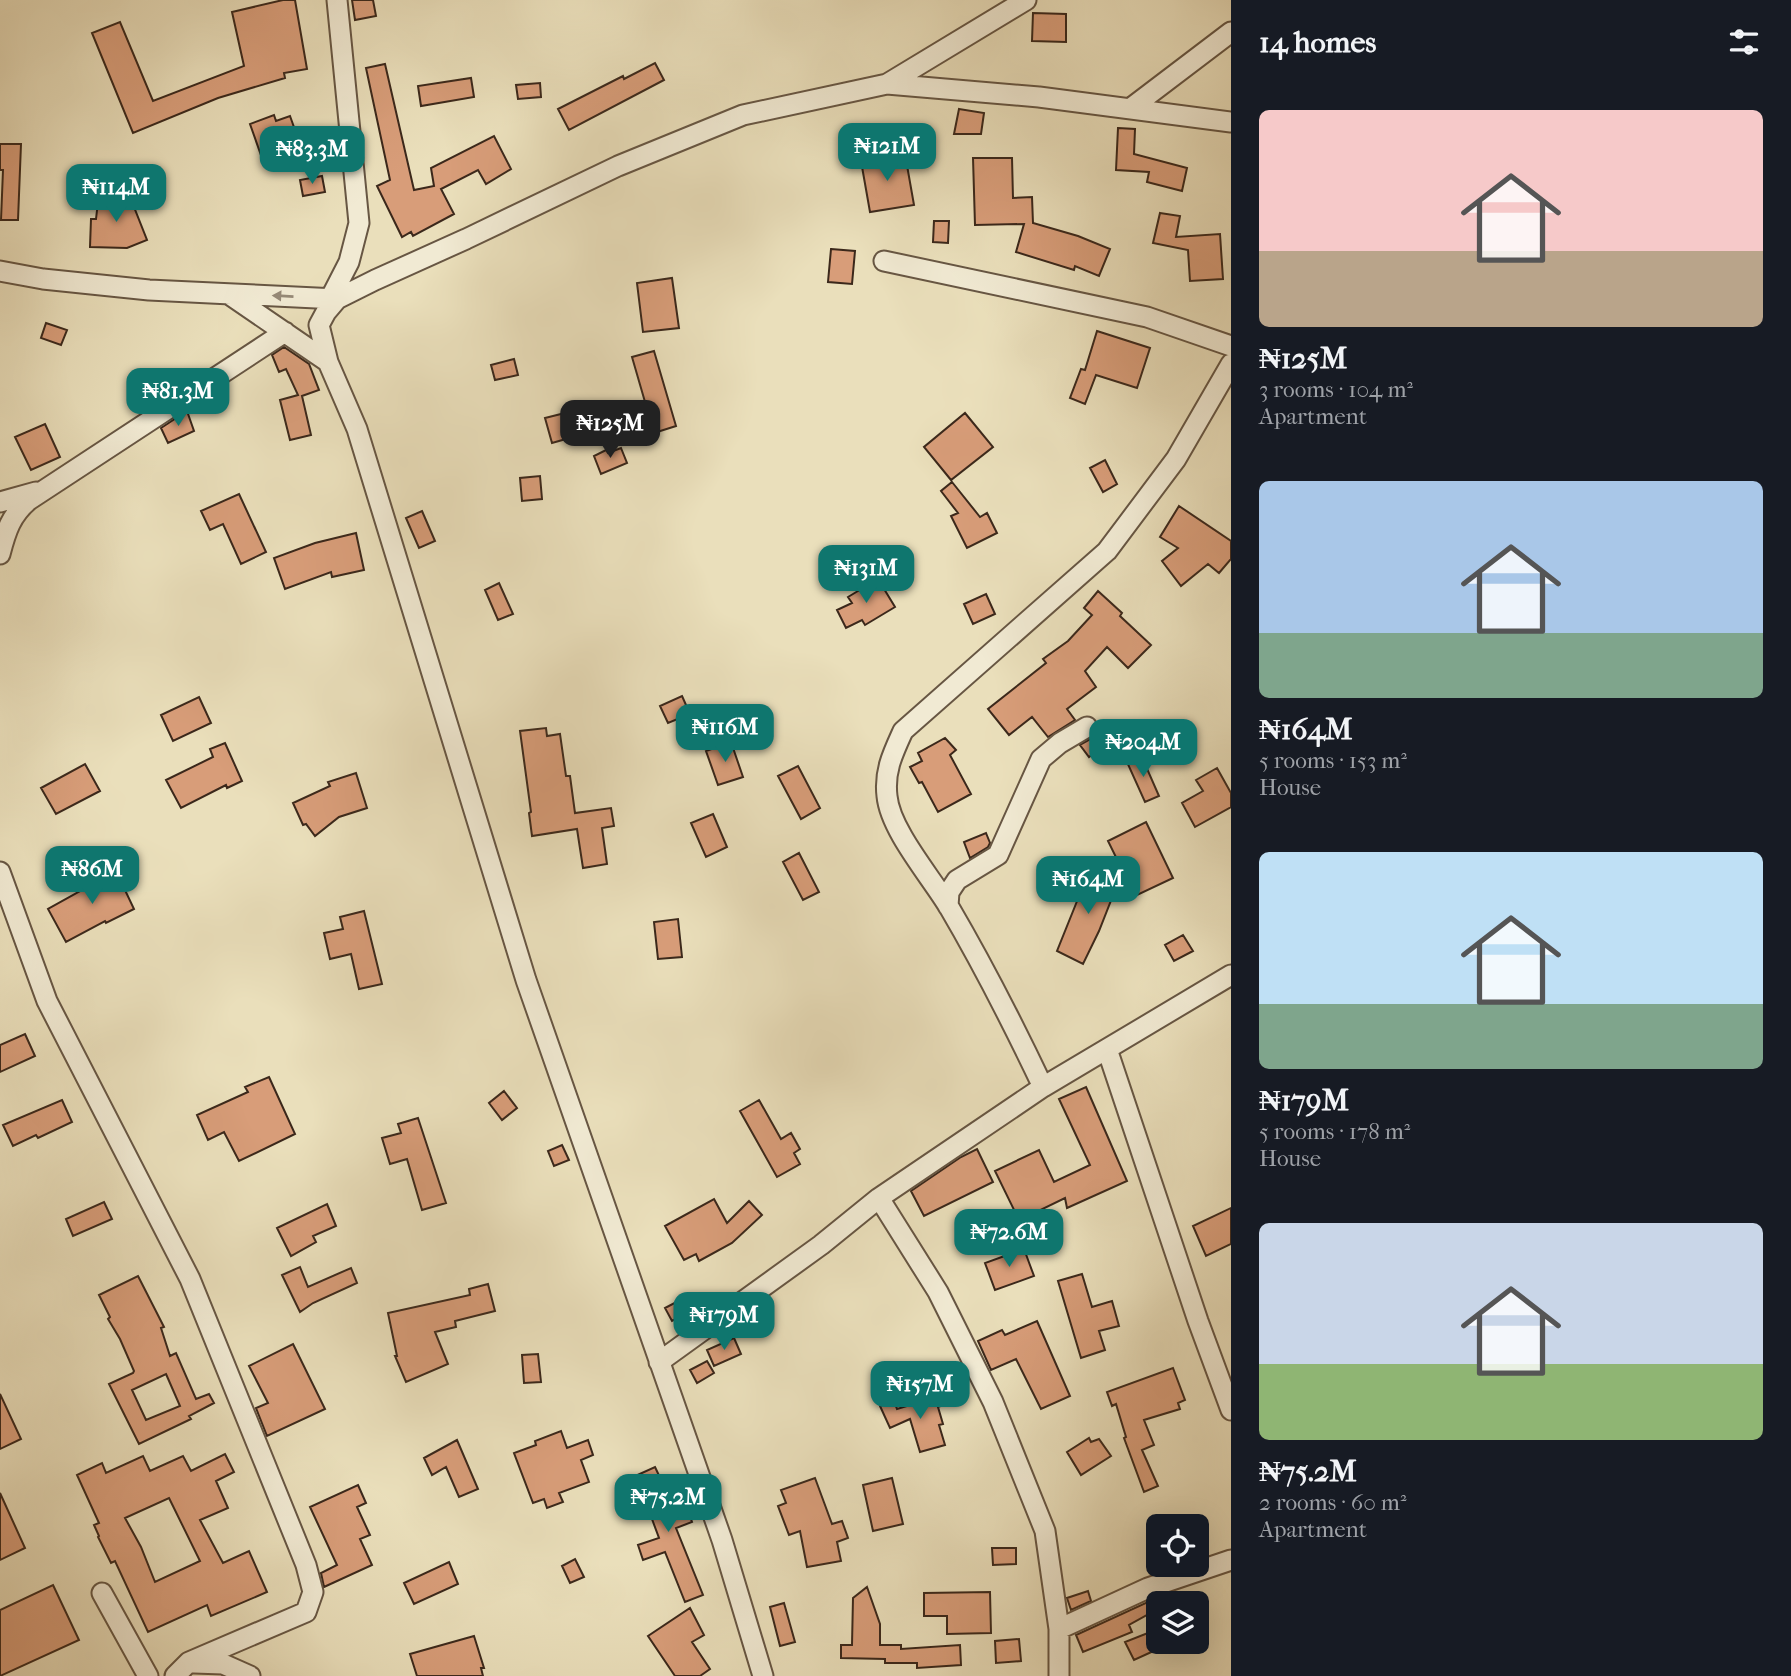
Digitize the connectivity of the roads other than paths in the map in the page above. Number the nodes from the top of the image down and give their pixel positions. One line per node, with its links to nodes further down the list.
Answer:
1 (1026, 0): 4 (street)
2 (335, 2): 10 (street)
3 (1231, 32): 5 (street)
4 (887, 84): 5 (street); 10 (street)
5 (1131, 108): 6 (street)
6 (1231, 122)
7 (884, 261): 12 (street)
8 (0, 271): 9 (street)
9 (229, 294): 10 (street, one-way to 9); 11 (street)
10 (334, 299): 13 (street)
11 (285, 332): 13 (street); 15 (street)
12 (1231, 346)
13 (328, 362): 25 (street)
14 (1231, 364): 20 (street)
15 (44, 490): 16 (street); 17 (street)
16 (0, 502)
17 (0, 554)
18 (1087, 727): 20 (street)
19 (0, 872): 30 (street)
20 (948, 906): 23 (street)
21 (1231, 975): 22 (street)
22 (1107, 1049): 23 (street); 26 (street)
23 (1043, 1087): 24 (street)
24 (879, 1198): 25 (street); 29 (street)
25 (659, 1362): 34 (street)
26 (1231, 1409)
27 (1231, 1560): 29 (street)
28 (102, 1593): 31 (street)
29 (1059, 1629): 35 (street)
30 (190, 1662): 32 (street); 33 (street)
31 (148, 1676)
32 (175, 1676)
33 (250, 1676)
34 (763, 1676)
35 (1059, 1676)

